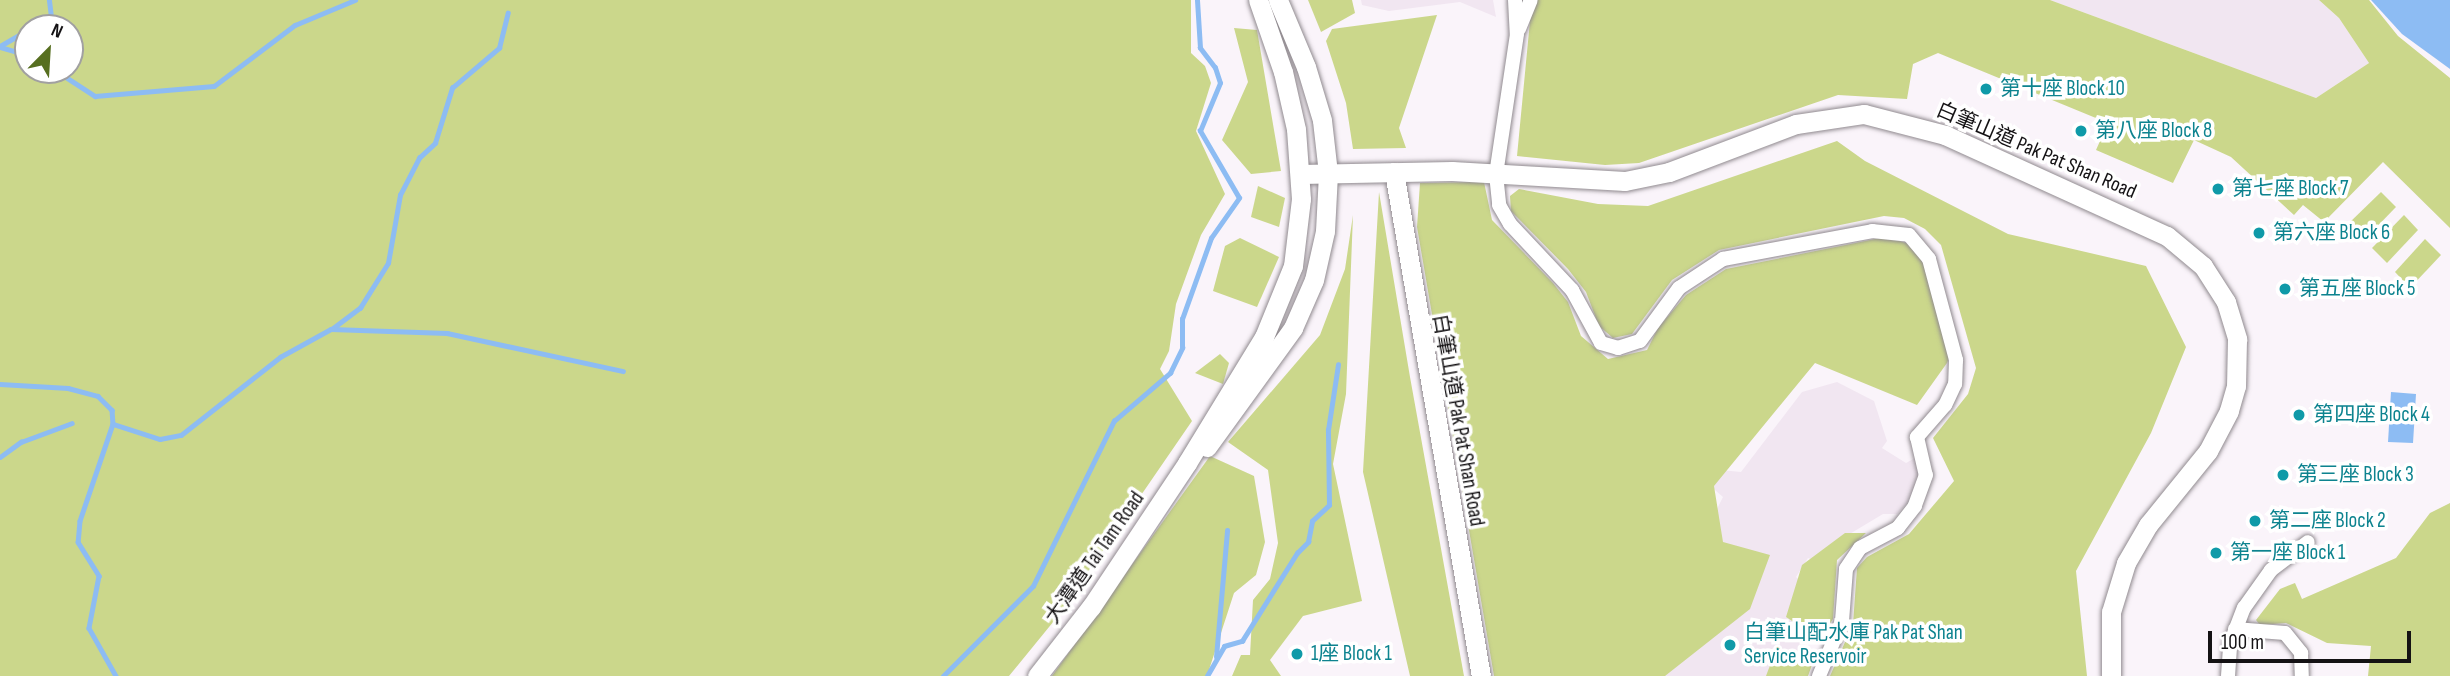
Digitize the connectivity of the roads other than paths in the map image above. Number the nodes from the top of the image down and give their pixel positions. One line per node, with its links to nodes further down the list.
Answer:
1 (1258, 0): 8 (street, 大潭道 Tai Tam Road)
2 (1278, 0): 7 (street, 大潭道 Tai Tam Road)
3 (1516, 0): 5 (street)
4 (1531, 0): 5 (street)
5 (1517, 34): 9 (street)
6 (1394, 172): 7 (street, 白筆山道 Pak Pat Shan Road); 9 (street, 白筆山道 Pak Pat Shan Road); 14 (street, 白筆山道 Pak Pat Shan Road)
7 (1328, 173): 8 (street, 白筆山道 Pak Pat Shan Road); 10 (street, 大潭道 Tai Tam Road)
8 (1301, 174): 10 (street, 大潭道 Tai Tam Road)
9 (1504, 175): 15 (street); 16 (street, 白筆山道 Pak Pat Shan Road)
10 (1187, 463): 13 (street, 大潭道 Tai Tam Road)
11 (2308, 542): 12 (street)
12 (2235, 629): 17 (street); 18 (street)
13 (1037, 676)
14 (1481, 676)
15 (1819, 676)
16 (2110, 676)
17 (2228, 676)
18 (2302, 676)

